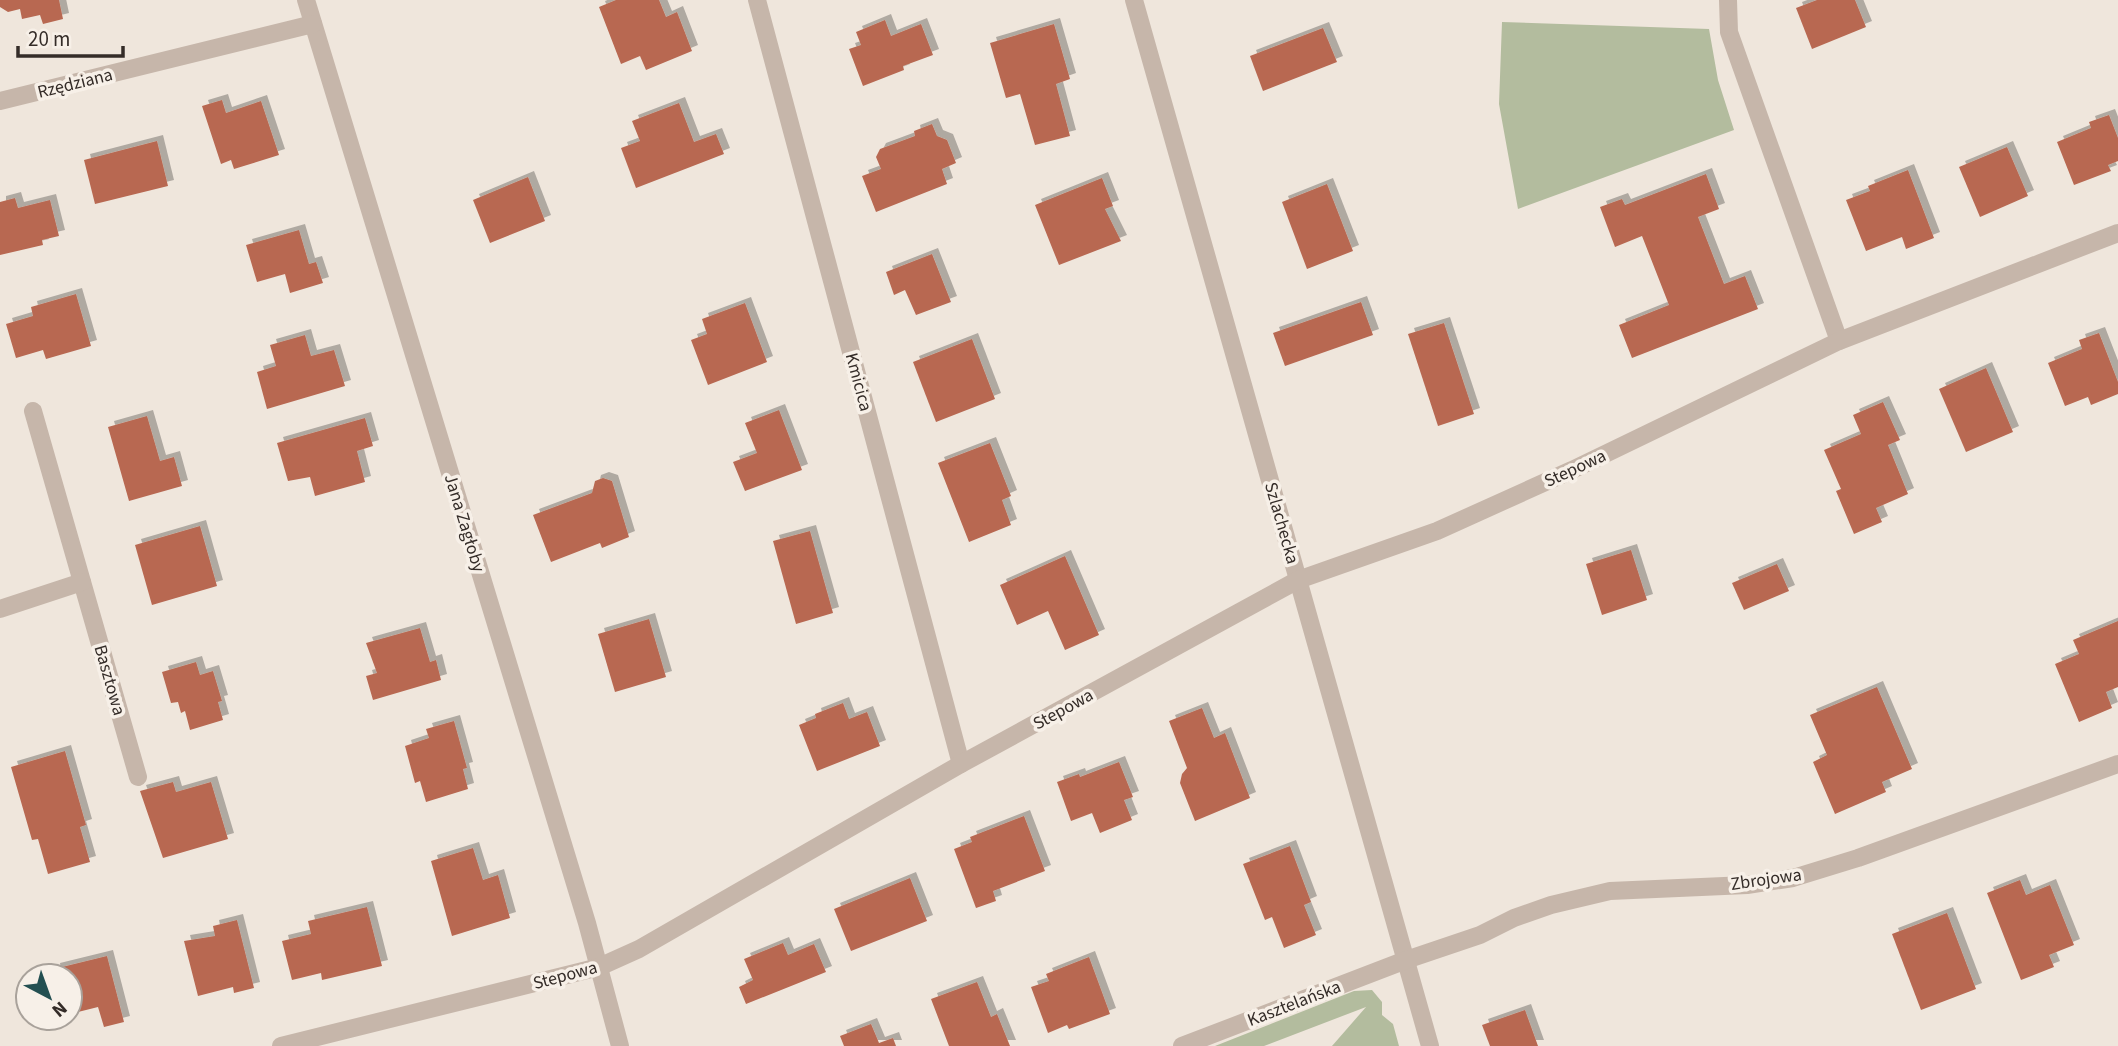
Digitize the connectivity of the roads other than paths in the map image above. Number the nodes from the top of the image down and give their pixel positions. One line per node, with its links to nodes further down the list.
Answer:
1 (306, 0): 5 (street, Jana Zagłoby)
2 (757, 0): 13 (street, Kmicica)
3 (1134, 0): 10 (street, Szlachecka)
4 (1728, 0): 8 (street)
5 (313, 24): 6 (street, Rzędziana); 17 (street, Jana Zagłoby)
6 (0, 101)
7 (2118, 233): 8 (street, Stepowa)
8 (1839, 341): 10 (street, Stepowa)
9 (33, 411): 11 (street, Basztowa)
10 (1298, 580): 13 (street, Stepowa); 16 (street, Szlachecka)
11 (82, 582): 12 (street); 15 (street, Basztowa)
12 (0, 608)
13 (961, 764): 17 (street, Stepowa)
14 (2118, 764): 16 (street, Zbrojowa)
15 (138, 777)
16 (1406, 960): 20 (street, Kasztelańska); 21 (street, Szlachecka)
17 (599, 967): 18 (street, Stepowa); 19 (street, Jana Zagłoby)
18 (281, 1046)
19 (620, 1046)
20 (1182, 1046)
21 (1430, 1046)

